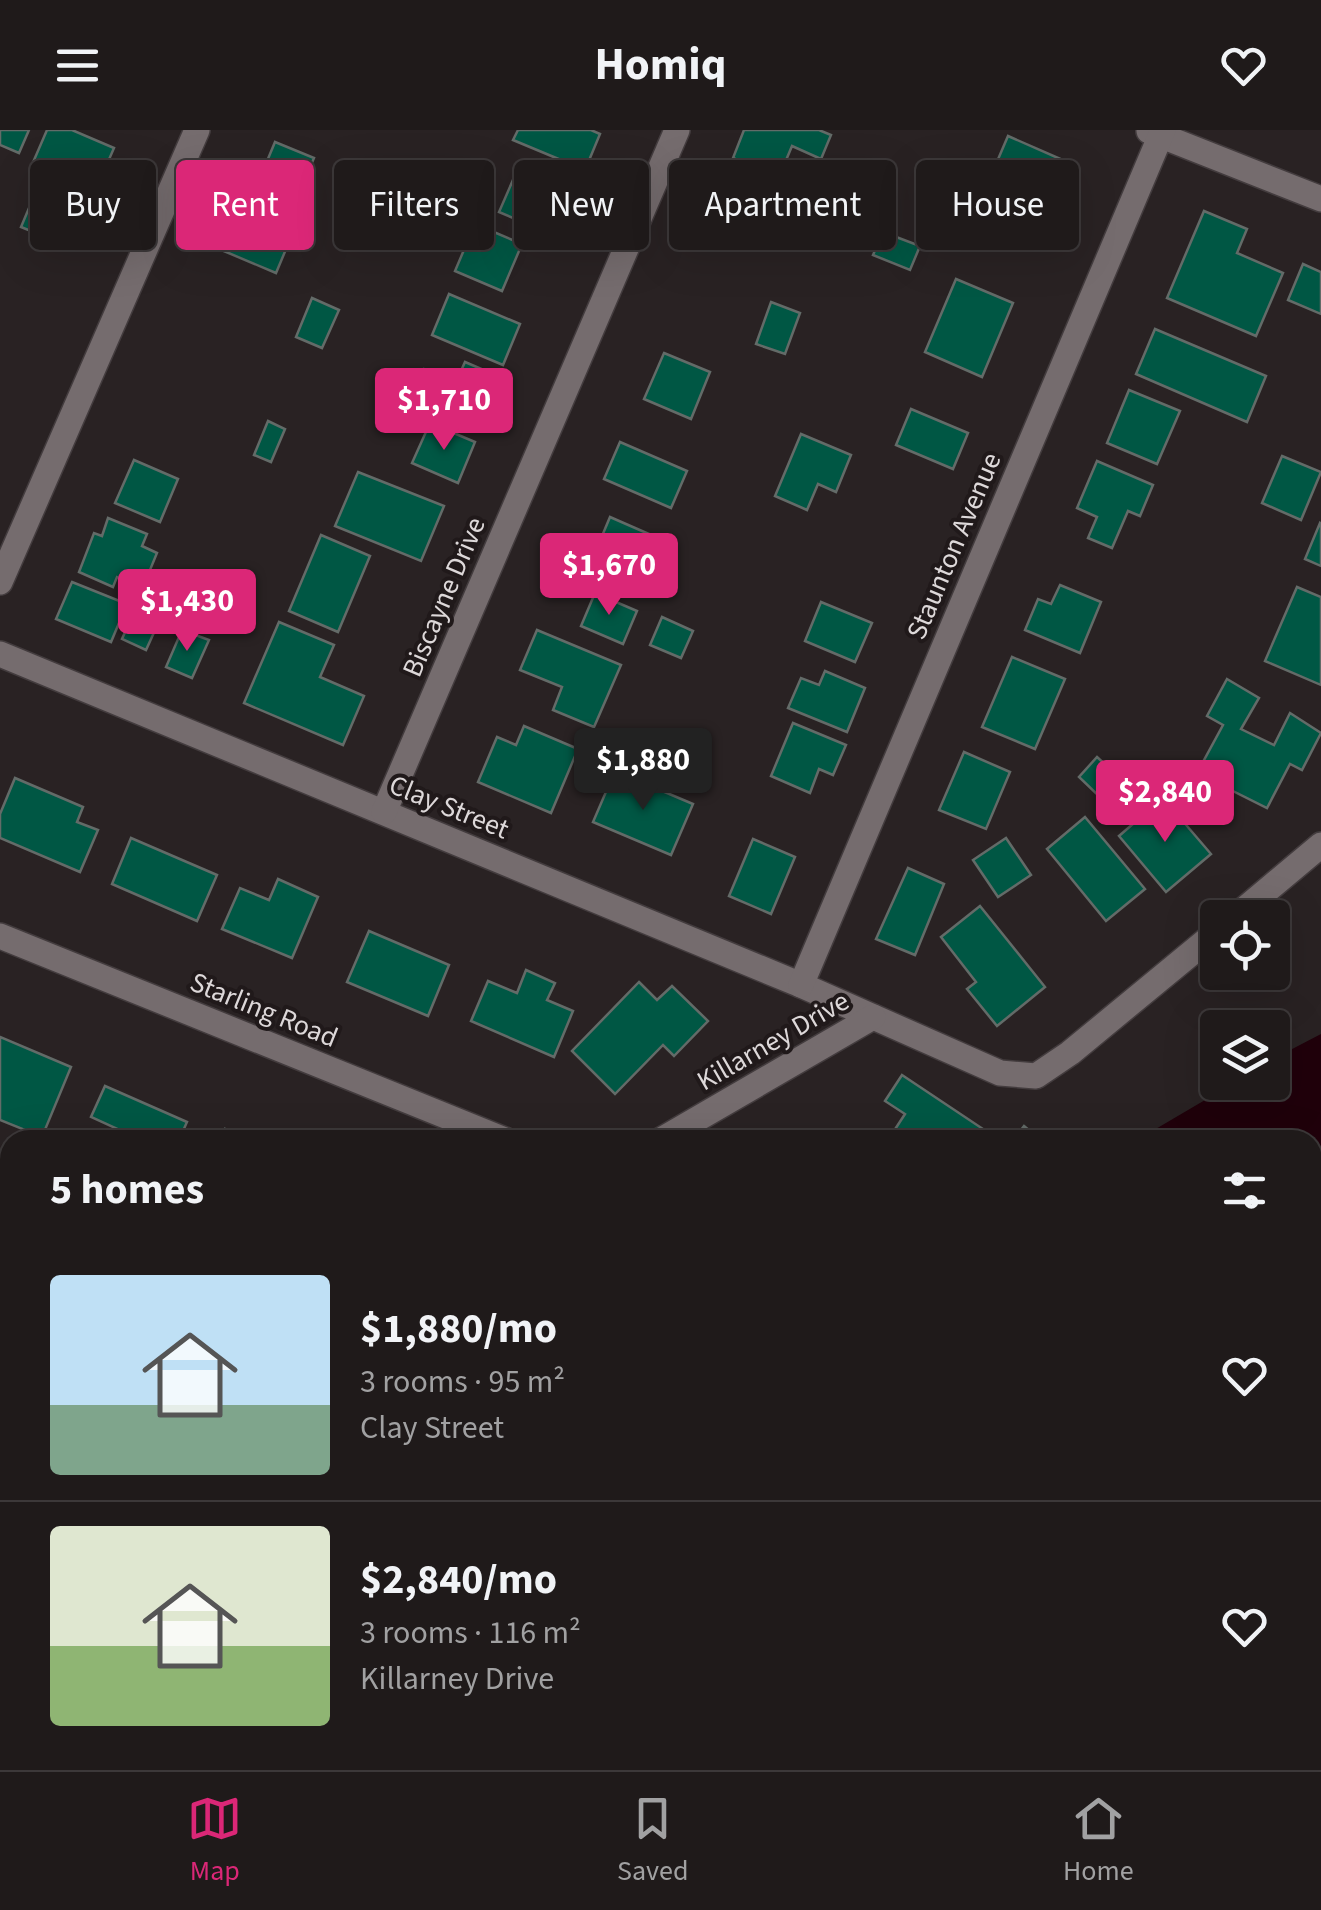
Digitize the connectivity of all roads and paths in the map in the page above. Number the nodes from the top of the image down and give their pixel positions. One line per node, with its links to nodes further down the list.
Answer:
1 (197, 130): 5 (street)
2 (678, 130): 7 (street, Biscayne Drive)
3 (1157, 132): 4 (street); 12 (street, Staunton Avenue)
4 (1321, 199)
5 (0, 582)
6 (0, 654): 7 (street, Clay Street)
7 (384, 812): 12 (street, Clay Street)
8 (1321, 845): 9 (street)
9 (1255, 900)
10 (0, 936): 14 (street, Starling Road)
11 (1200, 946): 13 (street, Killarney Drive)
12 (800, 985): 13 (street, Clay Street)
13 (874, 1017): 15 (street, Killarney Drive)
14 (479, 1130)
15 (679, 1130)

